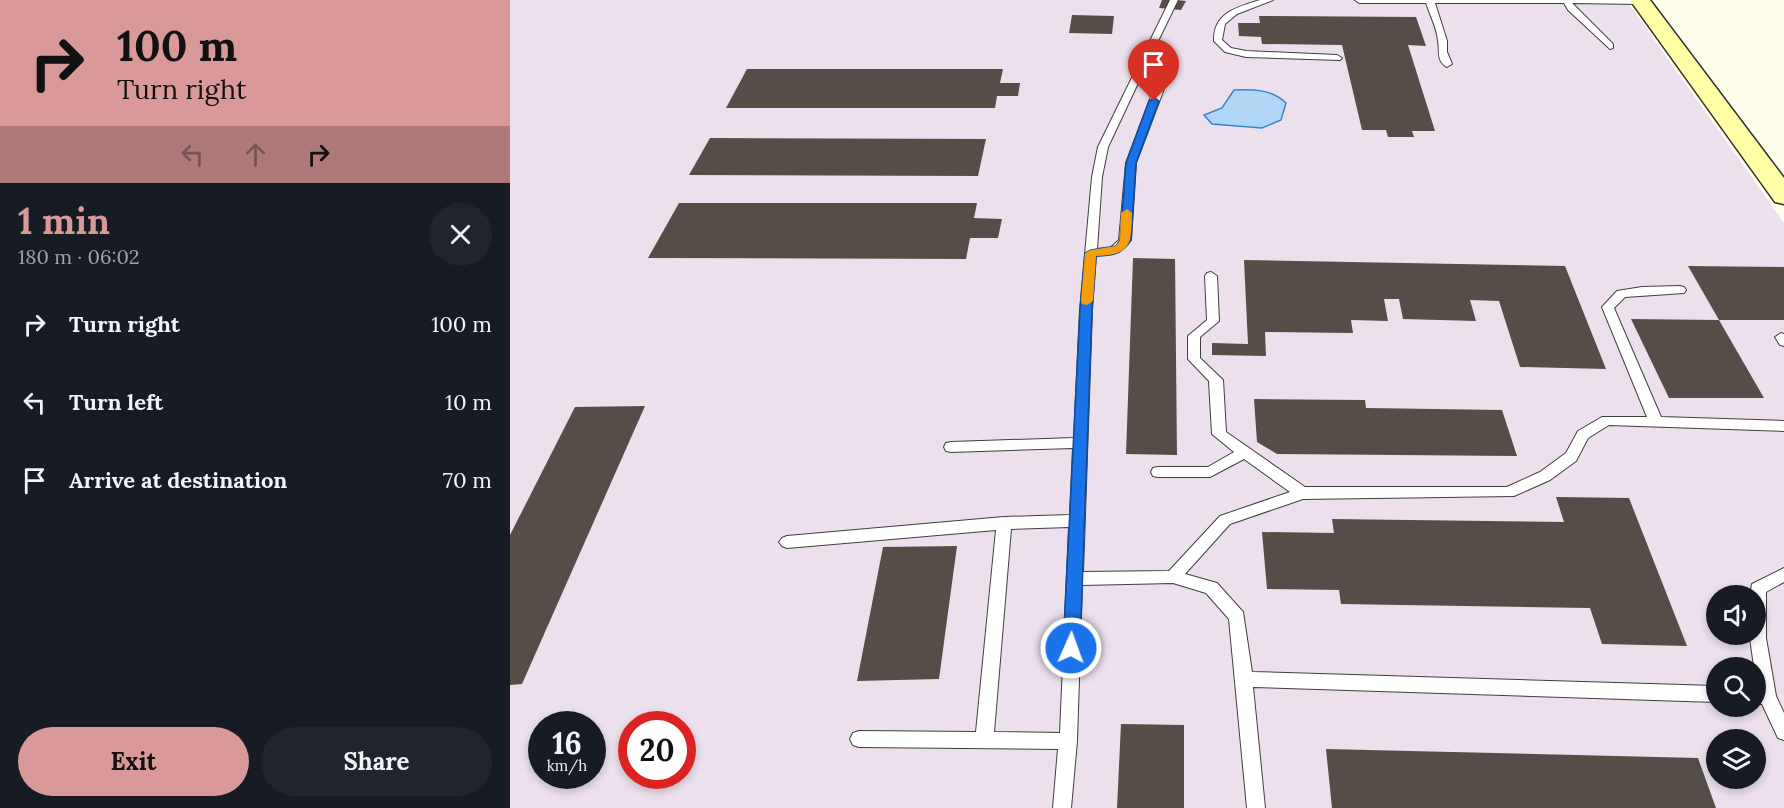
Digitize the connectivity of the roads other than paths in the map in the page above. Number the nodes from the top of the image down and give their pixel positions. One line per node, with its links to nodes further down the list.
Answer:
1 (1174, 0): 11 (lane)
2 (1269, 0): 9 (lane)
3 (1359, 0): 7 (lane)
4 (1552, 0): 5 (lane); 7 (lane)
5 (1566, 0): 6 (lane); 8 (lane)
6 (1640, 0): 12 (main road)
7 (1431, 1): 10 (lane)
8 (1610, 46)
9 (1337, 58)
10 (1447, 64)
11 (1137, 78): 13 (lane); 13 (lane)
12 (1784, 196)
13 (1091, 253): 18 (lane)
14 (1211, 276): 20 (lane)
15 (1680, 290): 16 (lane)
16 (1656, 421): 17 (lane); 22 (lane)
17 (1784, 426)
18 (1081, 443): 19 (lane); 23 (lane)
19 (951, 447)
20 (1244, 452): 21 (lane); 22 (lane)
21 (1158, 472)
22 (1302, 493): 27 (lane)
23 (1077, 521): 24 (lane); 28 (lane)
24 (1004, 523): 25 (lane); 35 (lane)
25 (788, 542)
26 (1784, 574): 29 (lane)
27 (1173, 577): 28 (lane); 30 (lane)
28 (1074, 579): 36 (lane)
29 (1759, 657)
30 (1244, 679): 31 (lane); 38 (lane)
31 (1706, 694)
32 (1766, 704): 33 (lane)
33 (1784, 732)
34 (859, 739): 35 (lane)
35 (984, 740): 36 (lane)
36 (1068, 741): 37 (lane)
37 (1062, 808)
38 (1256, 808)

